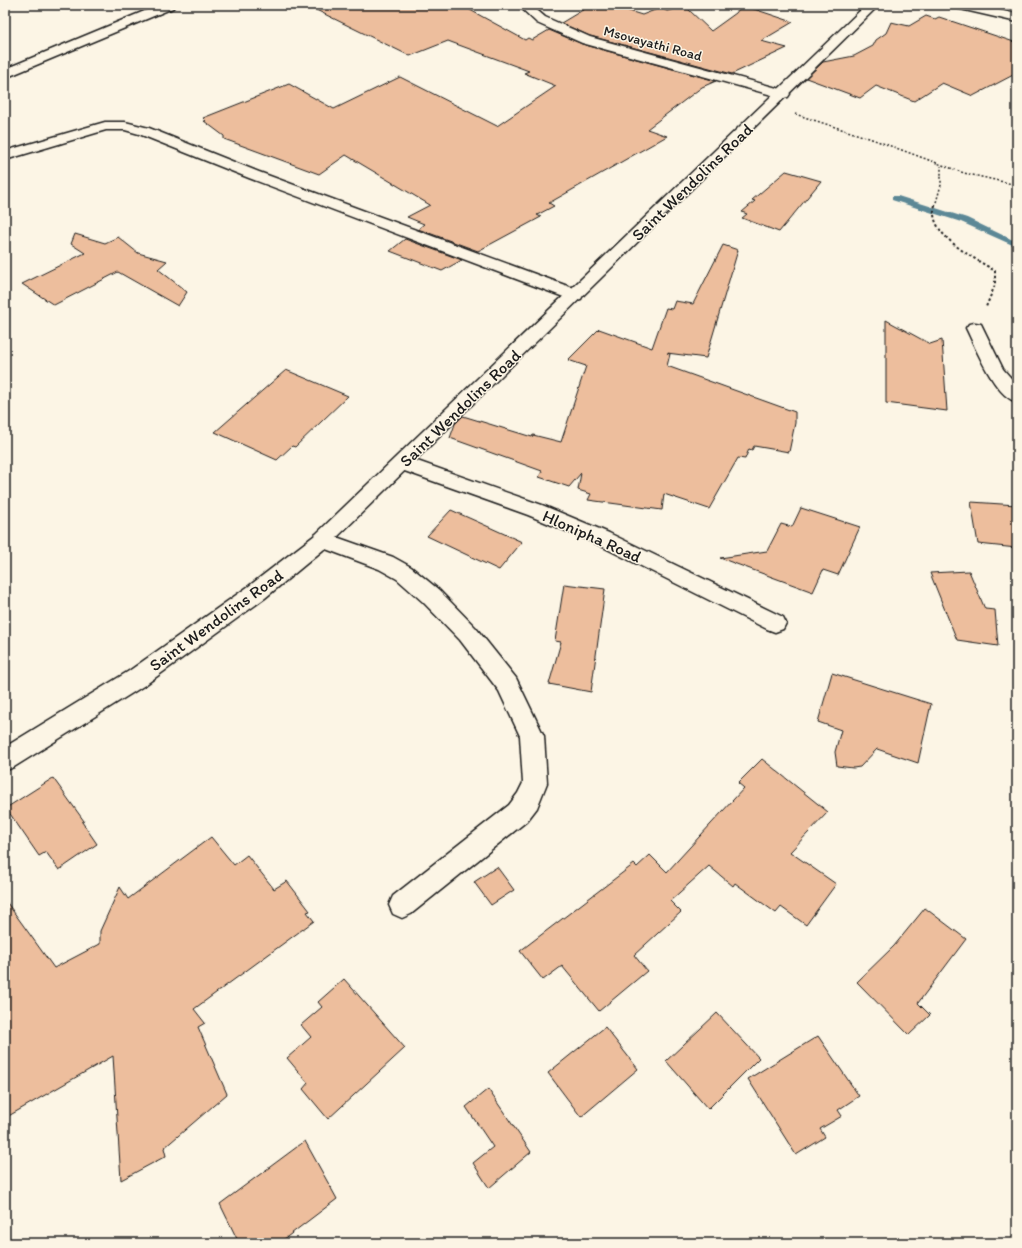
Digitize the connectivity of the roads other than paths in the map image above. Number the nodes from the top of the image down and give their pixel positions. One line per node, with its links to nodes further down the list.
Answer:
1 (169, 5): 6 (street)
2 (524, 5): 7 (street, Msovayathi Road)
3 (873, 5): 7 (street, Saint Wendolins Road)
4 (960, 5): 5 (street)
5 (1017, 18)
6 (5, 74)
7 (778, 99): 9 (street, Saint Wendolins Road)
8 (5, 156): 9 (street)
9 (575, 295): 12 (street, Saint Wendolins Road)
10 (975, 328): 11 (street)
11 (1017, 396)
12 (403, 463): 13 (street, Saint Wendolins Road); 14 (street, Hlonipha Road)
13 (322, 540): 15 (street, Saint Wendolins Road); 16 (street)
14 (775, 623)
15 (5, 760)
16 (402, 905)

